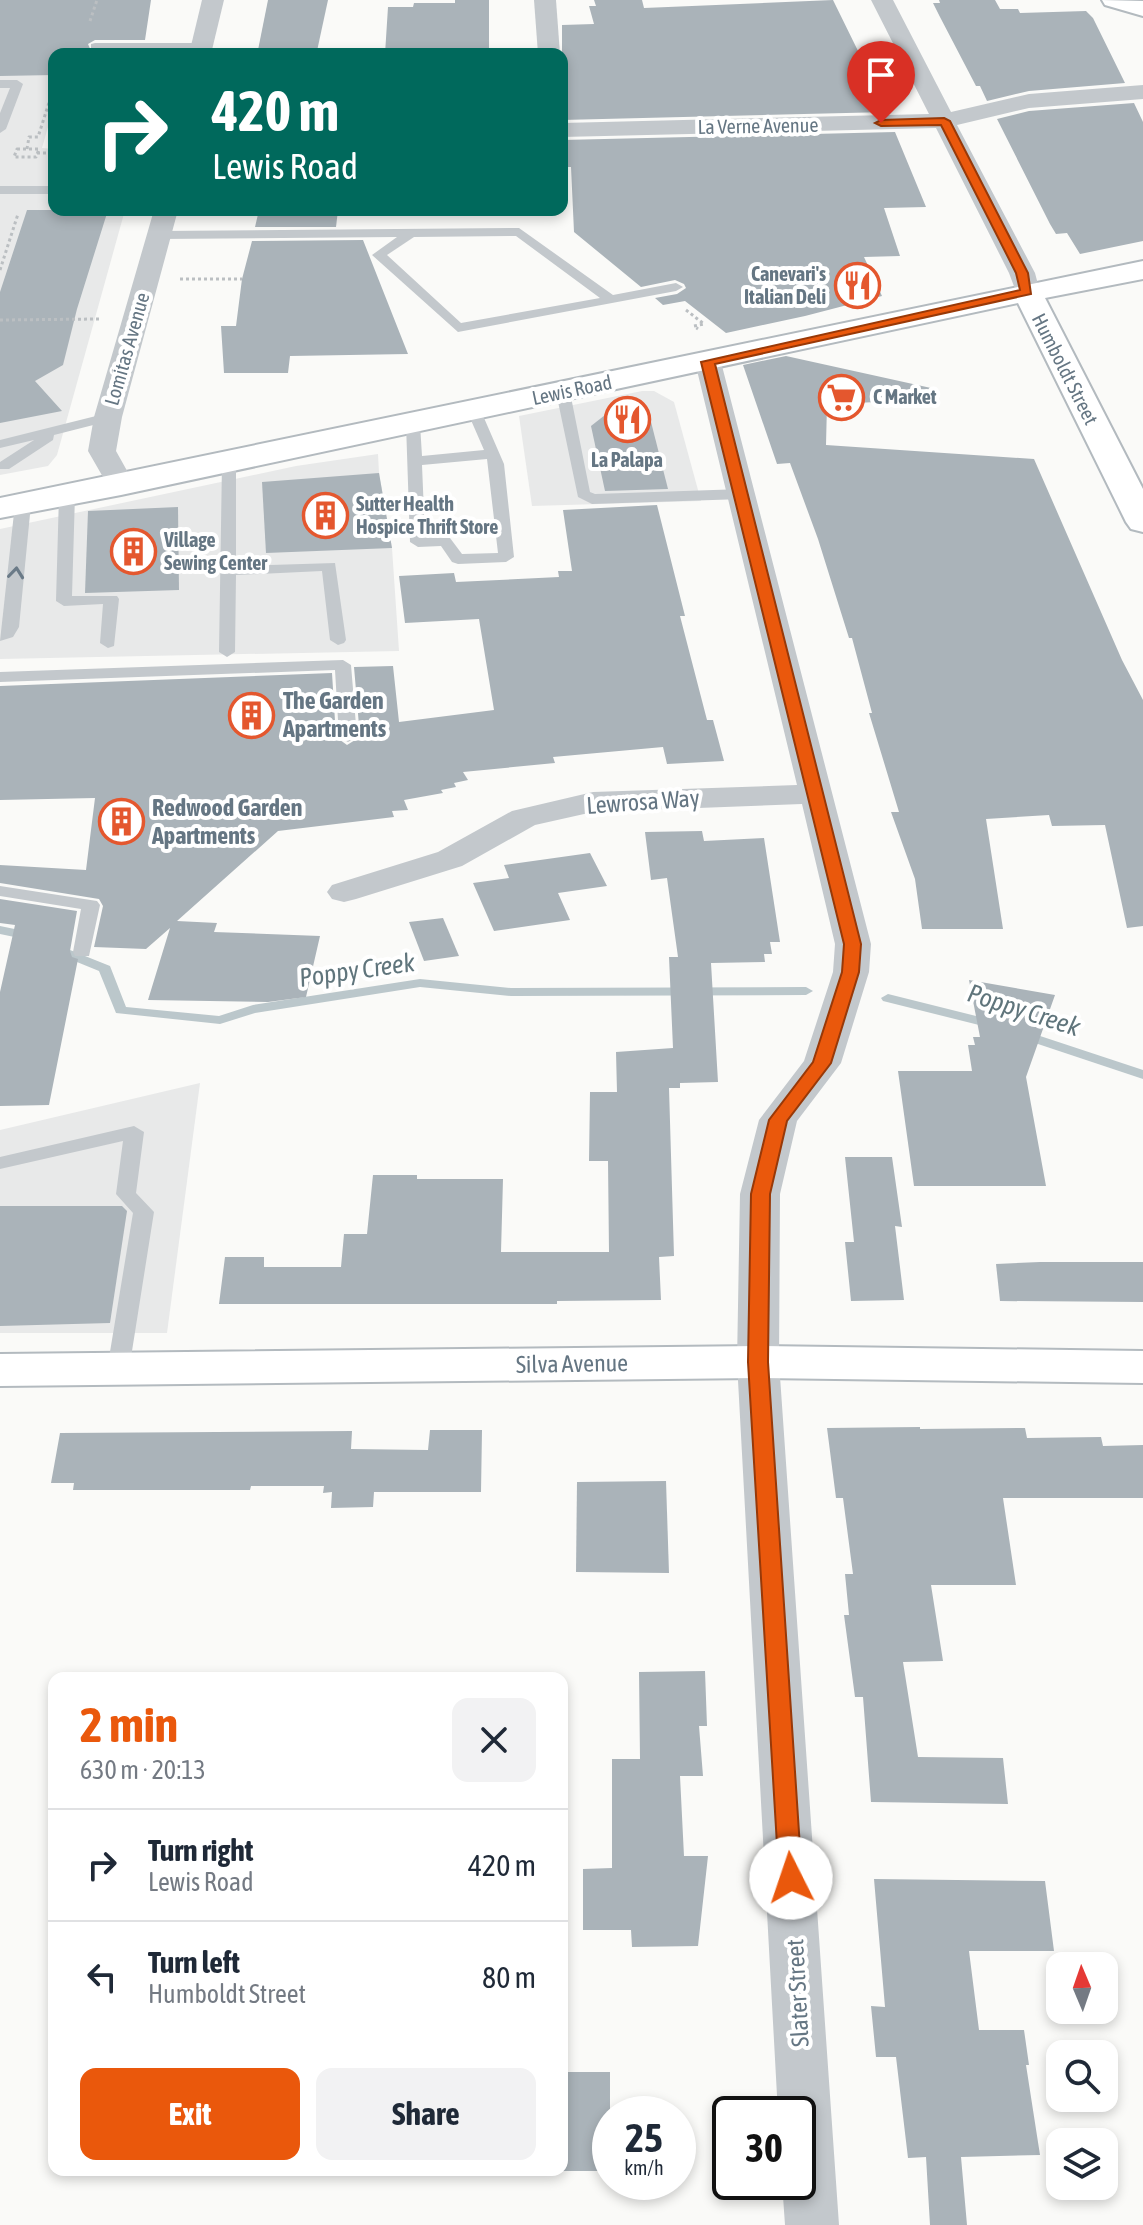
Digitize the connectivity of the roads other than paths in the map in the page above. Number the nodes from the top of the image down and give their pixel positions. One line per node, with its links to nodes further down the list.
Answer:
1 (213, 0): 8 (street)
2 (545, 0): 9 (street)
3 (882, 0): 12 (street, Humboldt Street)
4 (1114, 0): 5 (street)
5 (1143, 9)
6 (95, 46): 7 (lane)
7 (148, 48)
8 (201, 48)
9 (549, 48)
10 (0, 84): 13 (lane)
11 (1143, 92): 12 (street, La Verne Avenue)
12 (944, 121): 14 (street, La Verne Avenue); 21 (street, Humboldt Street)
13 (0, 129)
14 (568, 130)
15 (0, 190): 16 (lane)
16 (48, 190)
17 (162, 222): 18 (lane); 26 (street, Lomitas Avenue)
18 (411, 233): 22 (lane); 22 (lane)
19 (1143, 270): 21 (street, Lewis Road)
20 (676, 287): 22 (lane)
21 (1027, 292): 23 (street, Lewis Road); 39 (street, Humboldt Street)
22 (611, 300)
23 (705, 347): 24 (street, Lewis Road); 36 (street, Slater Street)
24 (563, 392): 25 (street, Lewis Road); 36 (lane)
25 (474, 411): 27 (street, Lewis Road); 31 (lane)
26 (108, 417): 28 (lane); 35 (street, Lomitas Avenue)
27 (413, 424): 33 (lane); 34 (street, Lewis Road)
28 (65, 426): 29 (lane); 30 (lane); 32 (lane)
29 (0, 432)
30 (0, 444)
31 (493, 454): 33 (lane); 33 (lane)
32 (1, 458)
33 (414, 461)
34 (229, 463): 35 (street, Lewis Road); 40 (lane)
35 (121, 485): 37 (street, Lewis Road)
36 (743, 494): 47 (street, Slater Street)
37 (67, 495): 38 (street, Lewis Road); 43 (lane)
38 (12, 506): 41 (lane, one-way to 38)
39 (1143, 522)
40 (228, 571): 42 (lane); 44 (lane)
41 (0, 636)
42 (338, 640)
43 (108, 643)
44 (227, 652)
45 (0, 677): 46 (lane)
46 (348, 737)
47 (814, 794): 49 (street, Lewrosa Way); 52 (street, Slater Street)
48 (0, 891): 50 (lane)
49 (344, 892)
50 (82, 952)
51 (0, 1163): 55 (lane)
52 (758, 1362): 53 (street, Silva Avenue); 55 (street, Silva Avenue); 56 (street, Slater Street)
53 (1143, 1367)
54 (0, 1370): 55 (street, Silva Avenue)
55 (118, 1370)
56 (812, 2225)

